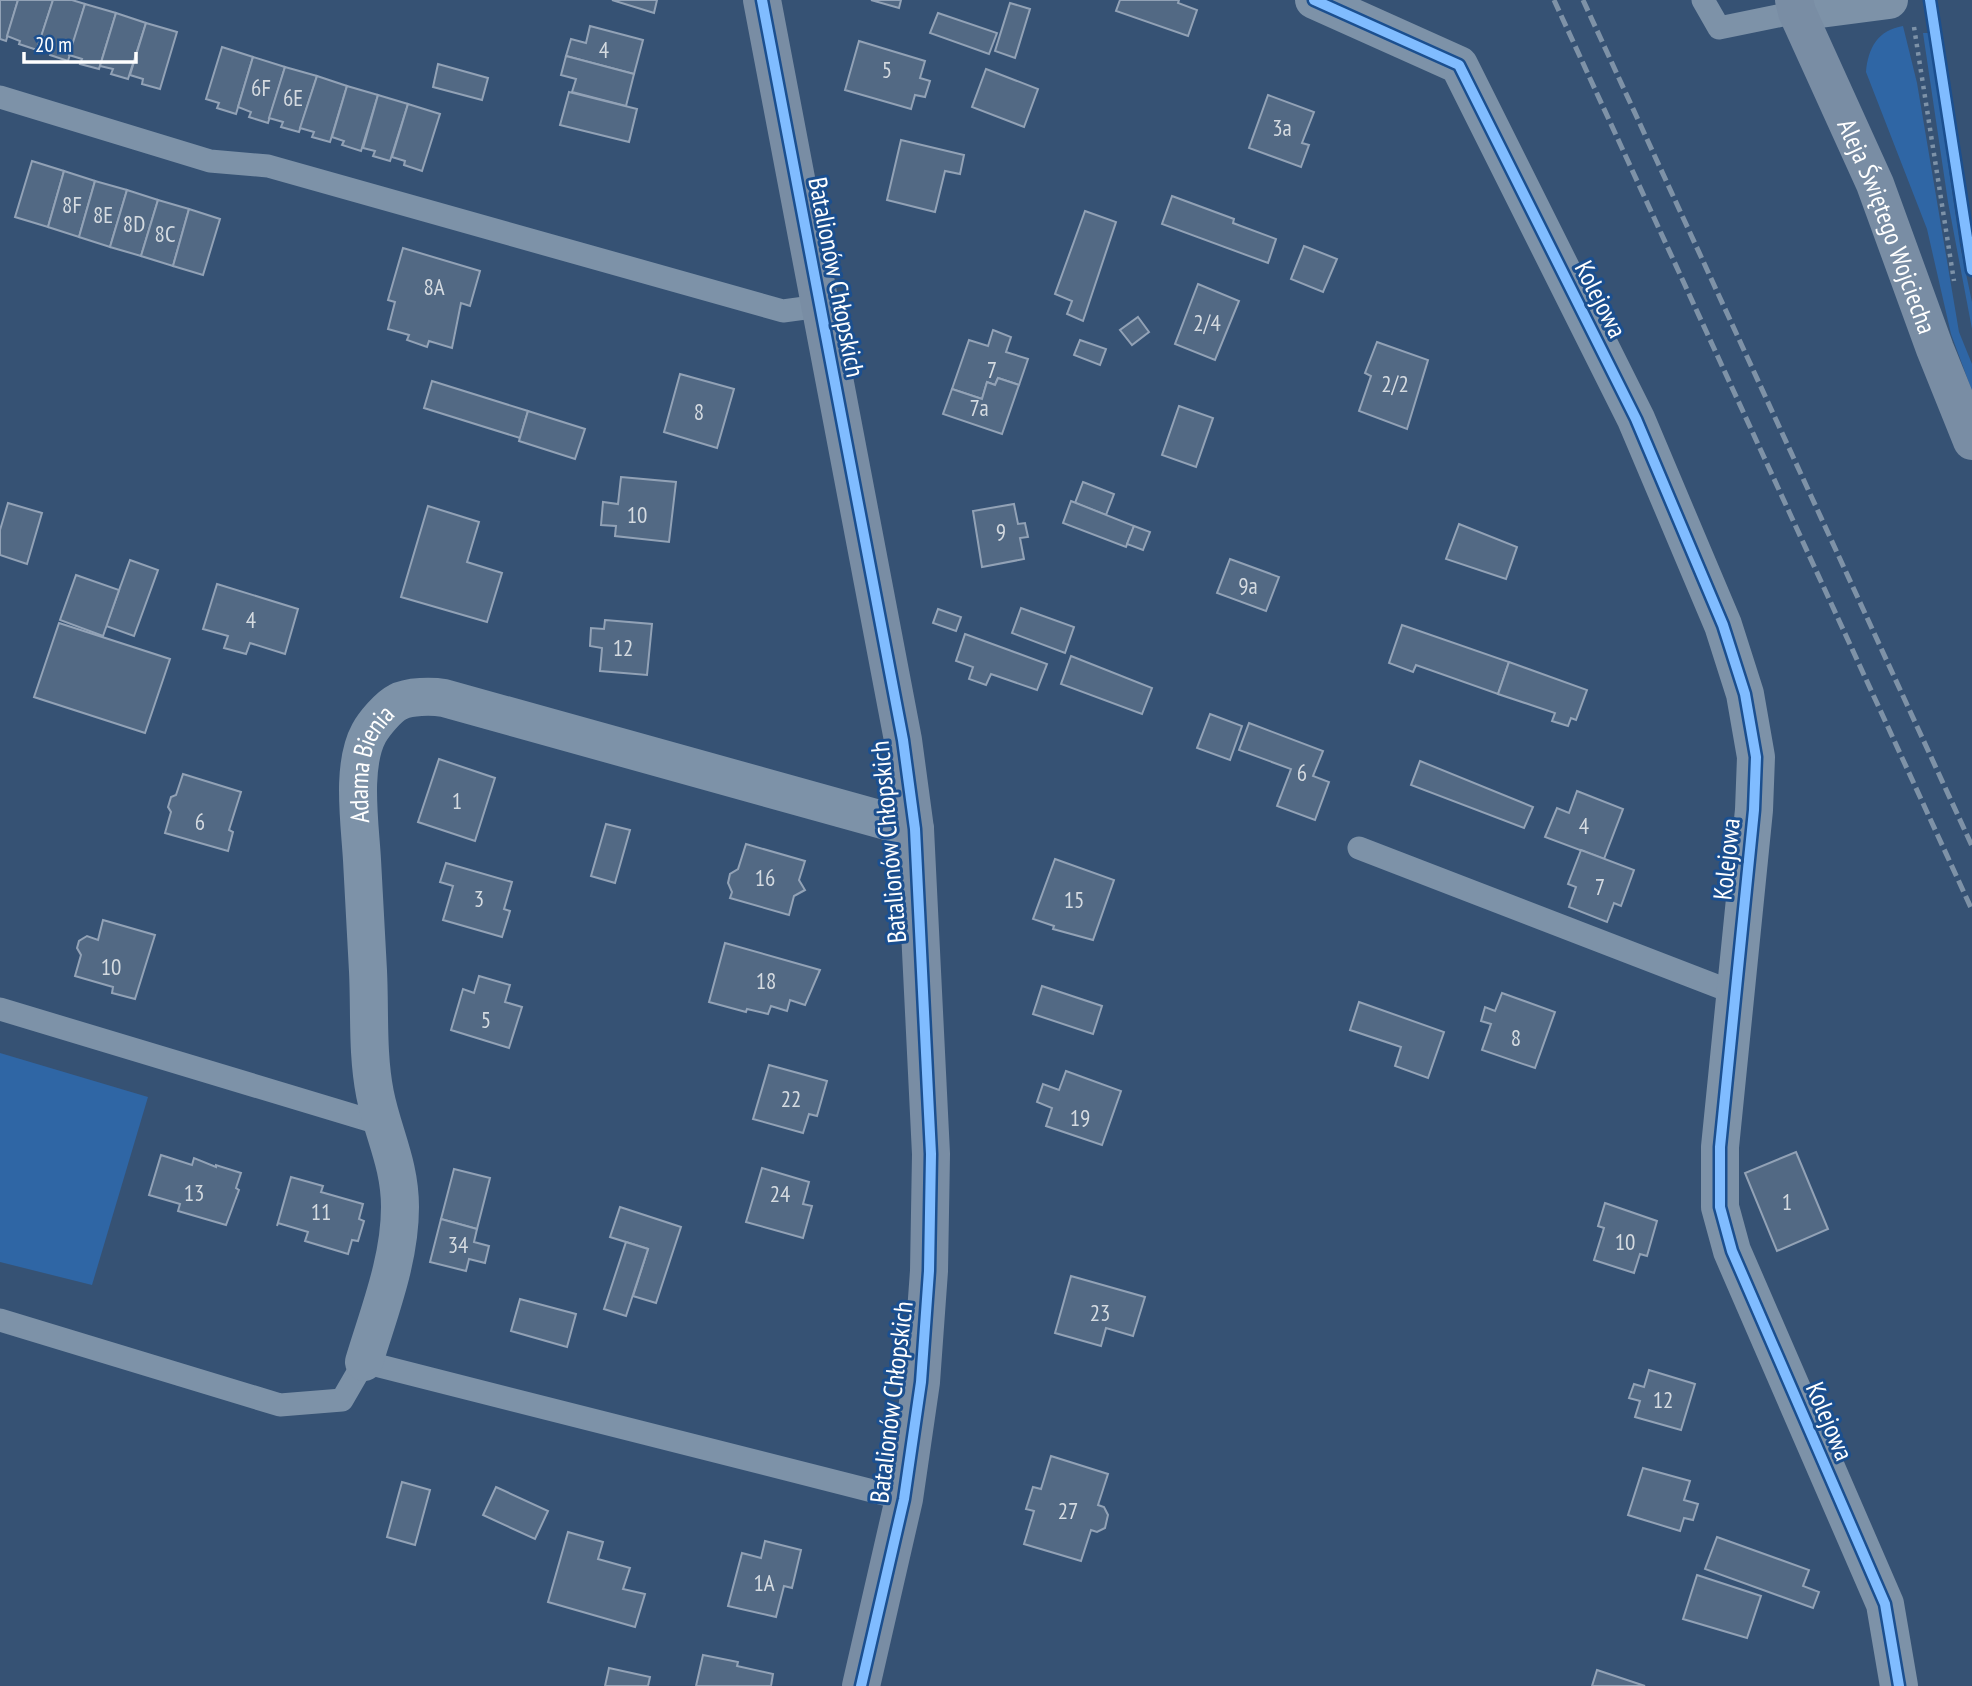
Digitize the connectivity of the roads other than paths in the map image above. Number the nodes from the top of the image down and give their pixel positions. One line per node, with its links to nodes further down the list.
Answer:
1 (762, 0): 7 (street, Batalionów Chłopskich)
2 (1314, 0): 11 (street, Kolejowa)
3 (1703, 0): 4 (lane)
4 (1795, 6): 5 (street); 8 (street, Aleja Świętego Wojciecha)
5 (1900, 7)
6 (0, 97): 7 (lane)
7 (820, 306): 9 (street, Batalionów Chłopskich)
8 (1972, 441)
9 (915, 829): 13 (street, Adama Bienia); 16 (street, Batalionów Chłopskich)
10 (1359, 848): 11 (lane)
11 (1735, 993): 18 (street, Kolejowa)
12 (0, 1009): 13 (lane)
13 (385, 1125): 15 (street, Adama Bienia)
14 (0, 1320): 15 (lane)
15 (364, 1363): 16 (lane)
16 (904, 1499): 17 (street, Batalionów Chłopskich)
17 (861, 1686)
18 (1899, 1686)

